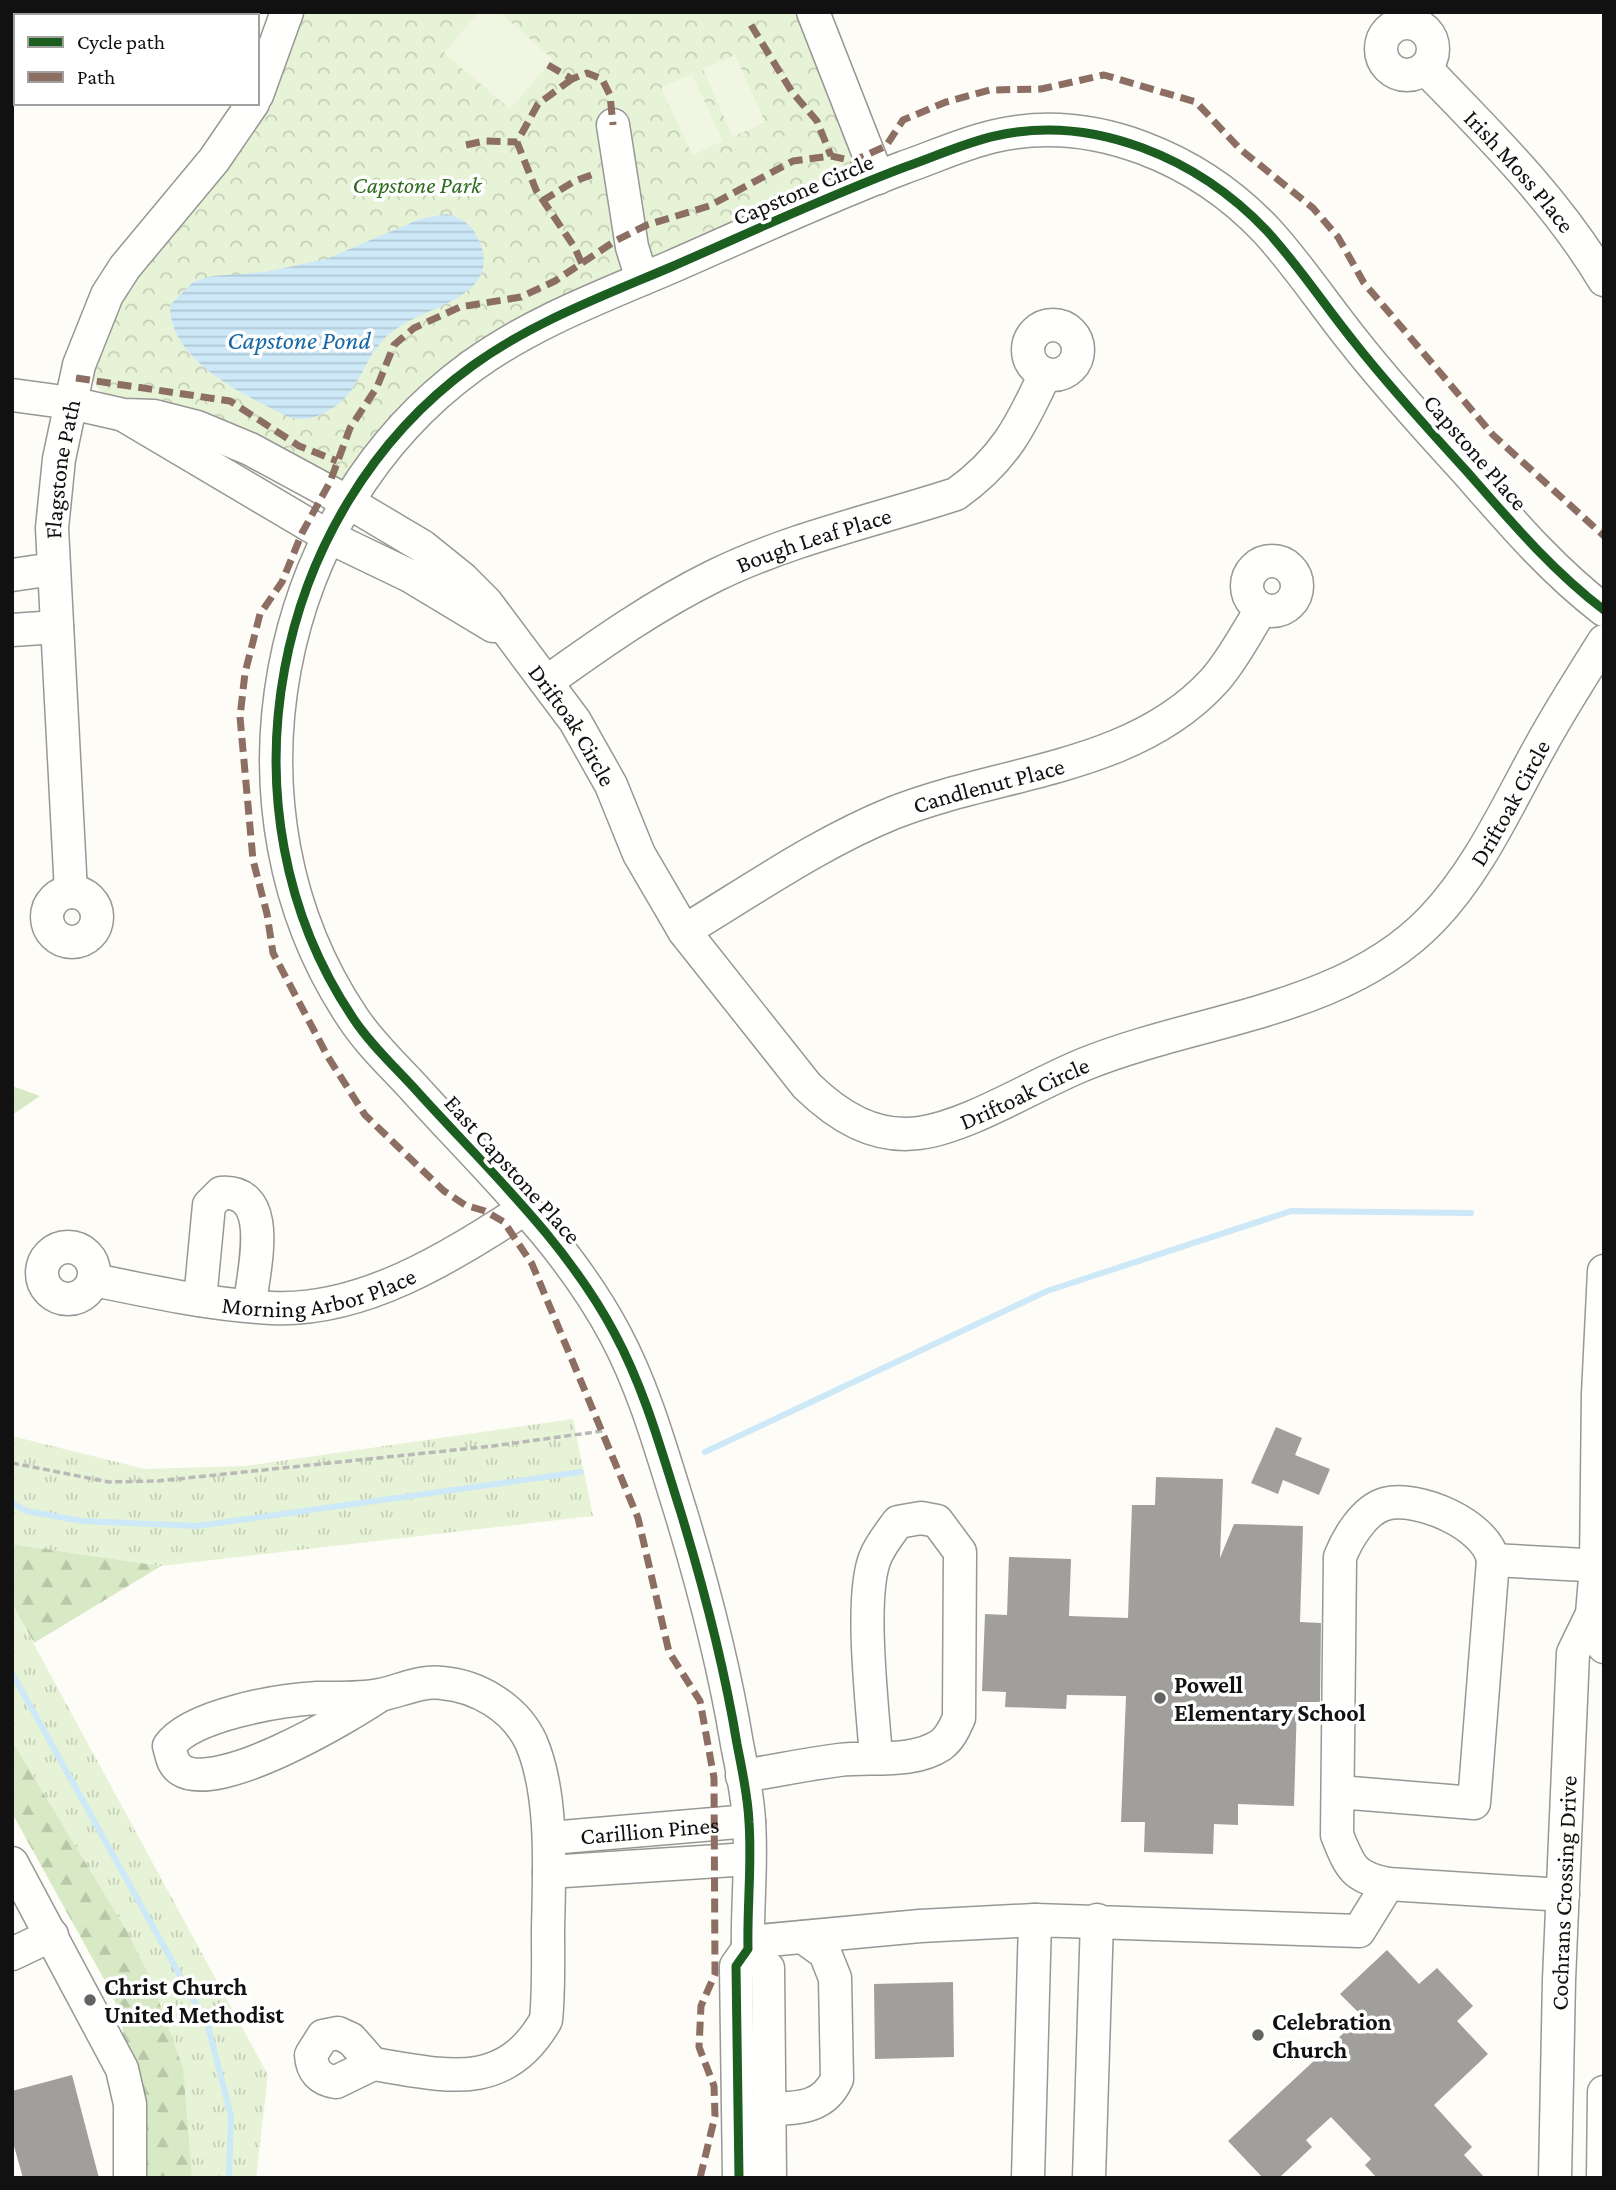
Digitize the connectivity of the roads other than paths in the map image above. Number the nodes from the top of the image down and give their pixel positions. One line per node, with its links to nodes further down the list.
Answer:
1 (287, 12): 4 (street)
2 (813, 12): 7 (street)
3 (1425, 68): 9 (street, Irish Moss Place)
4 (259, 89)
5 (252, 105): 13 (street, Flagstone Path)
6 (613, 124): 8 (street)
7 (878, 177): 8 (street, Capstone Circle); 10 (street, Capstone Circle)
8 (642, 279): 15 (street, Capstone Circle)
9 (1604, 280)
10 (1330, 310): 20 (street, Capstone Place)
11 (1045, 374): 25 (street, Bough Leaf Place)
12 (12, 395): 13 (street)
13 (71, 403): 14 (street); 17 (street, Flagstone Path)
14 (124, 415): 15 (street, Driftoak Circle); 16 (street, Driftoak Circle)
15 (348, 502): 16 (street, Capstone Circle); 23 (street, Driftoak Circle)
16 (331, 538): 23 (street, Driftoak Circle); 28 (street, East Capstone Place)
17 (52, 569): 18 (street); 21 (street, Flagstone Path)
18 (12, 575)
19 (1261, 610): 27 (street, Candlenut Place)
20 (1604, 610)
21 (57, 627): 22 (street); 26 (street, Flagstone Path)
22 (12, 630)
23 (515, 640): 25 (street, Driftoak Circle)
24 (1604, 641): 27 (street, Driftoak Circle)
25 (548, 681): 27 (street, Driftoak Circle)
26 (71, 892)
27 (684, 931)
28 (526, 1208): 32 (street, Morning Arbor Place); 39 (street, East Capstone Place)
29 (1604, 1271): 34 (street, Cochrans Crossing Drive)
30 (94, 1280): 31 (street, Morning Arbor Place)
31 (200, 1300): 32 (street, Morning Arbor Place); 32 (street)
32 (250, 1306)
33 (1493, 1560): 34 (street); 40 (street); 40 (street)
34 (1600, 1566): 35 (street, Cochrans Crossing Drive)
35 (1592, 1614): 36 (street, Cochrans Crossing Drive); 47 (street, Cochrans Crossing Drive)
36 (1604, 1647)
37 (379, 1696): 37 (street); 42 (street)
38 (876, 1758): 38 (street); 39 (street)
39 (742, 1776): 41 (street, East Capstone Place)
40 (1339, 1792): 46 (street)
41 (749, 1821): 42 (street, Carillion Pines); 43 (street, East Capstone Place)
42 (550, 1838): 45 (street)
43 (749, 1859): 45 (street, Carillion Pines); 52 (street, East Capstone Place)
44 (12, 1863): 50 (street)
45 (549, 1872): 54 (street)
46 (1388, 1885): 47 (street); 49 (street)
47 (1563, 1895): 62 (street, Cochrans Crossing Drive)
48 (1035, 1920): 49 (street); 51 (street); 60 (street)
49 (1097, 1920): 61 (street)
50 (52, 1935): 53 (street); 57 (street)
51 (803, 1937): 52 (street); 56 (street)
52 (748, 1946): 56 (street); 58 (street, East Capstone Place)
53 (12, 1954)
54 (373, 2064)
55 (1604, 2092): 63 (street)
56 (770, 2109): 59 (street)
57 (130, 2178)
58 (739, 2178)
59 (770, 2178)
60 (1028, 2178)
61 (1089, 2178)
62 (1555, 2178)
63 (1603, 2178)

